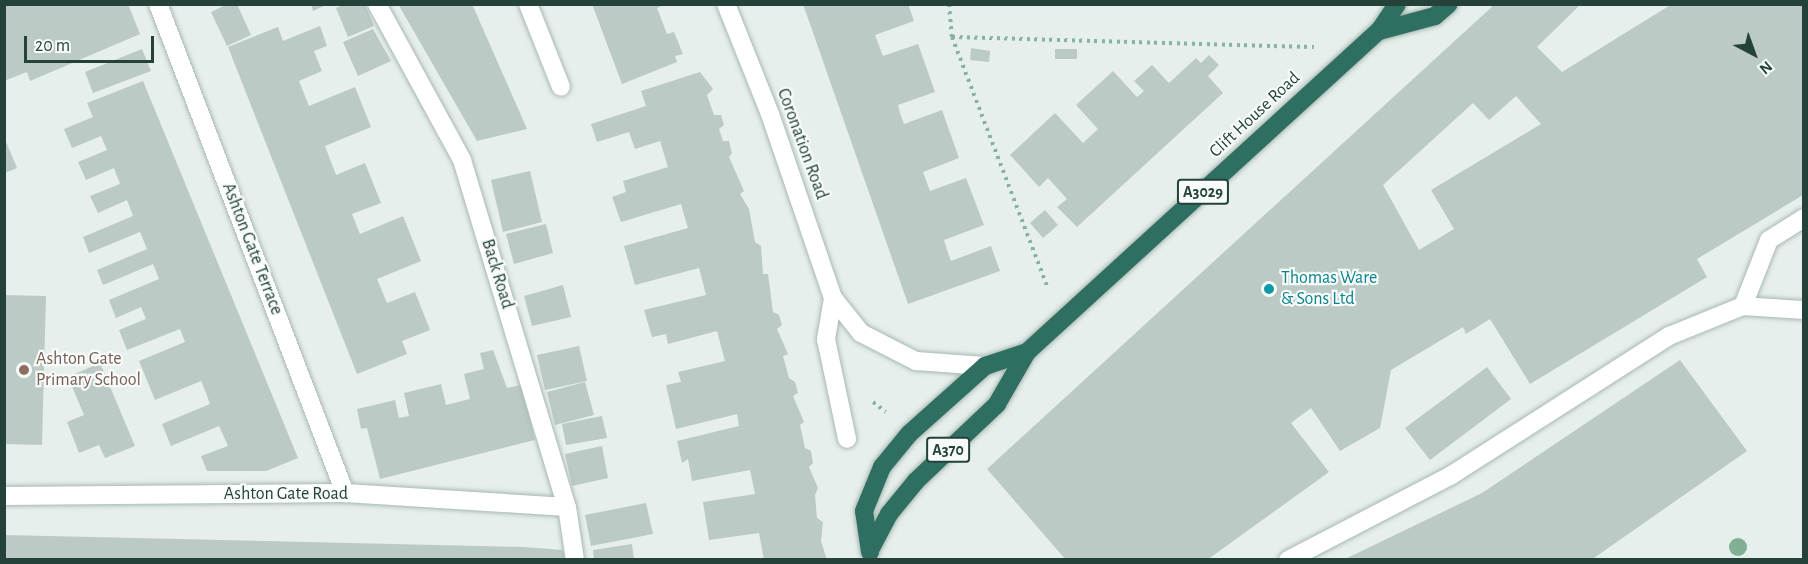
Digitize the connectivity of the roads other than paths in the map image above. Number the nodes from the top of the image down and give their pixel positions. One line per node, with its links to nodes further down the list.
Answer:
1 (158, 4): 16 (street, Ashton Gate Terrace)
2 (377, 4): 18 (street, Back Road)
3 (528, 4): 8 (street)
4 (726, 4): 10 (street, Coronation Road)
5 (1397, 4): 7 (highway, Clift House Road / A3029)
6 (1449, 4): 7 (highway, Clift House Road / A3029)
7 (1379, 31): 13 (highway, Clift House Road / A3029)
8 (561, 87)
9 (1803, 218): 11 (street)
10 (833, 298): 14 (street, Coronation Road); 15 (street, Coronation Road)
11 (1743, 306): 12 (street); 21 (street)
12 (1803, 310)
13 (1028, 352): 14 (highway, Coronation Road / A370); 19 (highway, Coronation Road / A370)
14 (985, 366): 19 (highway, Coronation Road / A370)
15 (847, 439)
16 (345, 493): 17 (street, Ashton Gate Road); 18 (street, Ashton Gate Road)
17 (4, 496)
18 (567, 507): 20 (street, Back Road)
19 (870, 555)
20 (575, 560)
21 (1288, 560)

